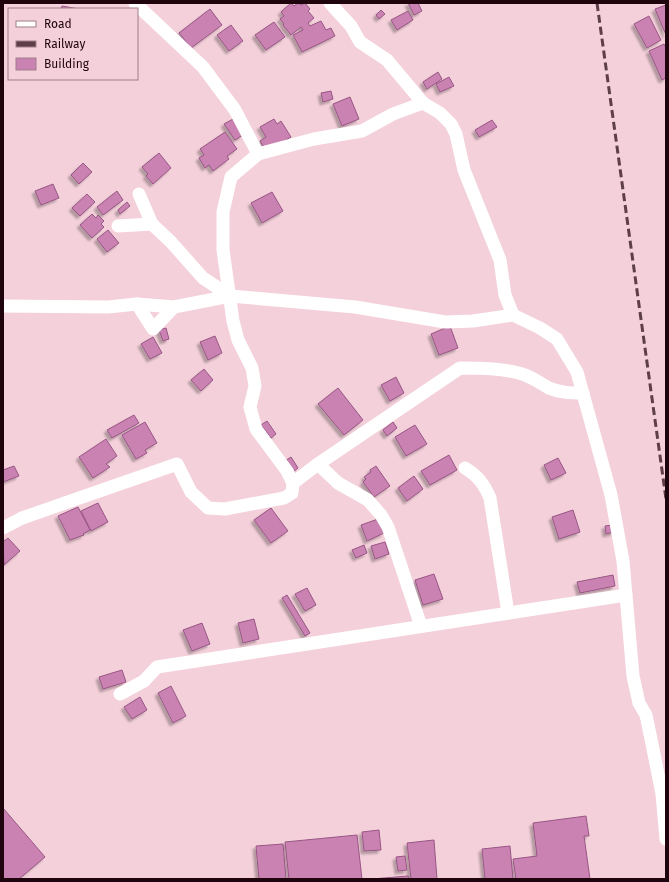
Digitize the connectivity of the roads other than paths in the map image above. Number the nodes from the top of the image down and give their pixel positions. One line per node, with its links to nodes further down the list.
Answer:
1 (135, 3): 4 (street)
2 (330, 3): 3 (street)
3 (424, 103): 4 (street); 12 (street)
4 (258, 154): 8 (street)
5 (139, 194): 6 (street)
6 (152, 224): 7 (street); 8 (street)
7 (118, 226)
8 (230, 296): 11 (street); 12 (street); 16 (street)
9 (137, 304): 10 (street); 11 (street); 11 (street)
10 (3, 306)
11 (174, 307)
12 (513, 315): 13 (street)
13 (583, 393): 14 (street); 18 (street)
14 (318, 464): 16 (street); 20 (street)
15 (465, 468): 19 (street)
16 (293, 483): 17 (street)
17 (3, 528)
18 (626, 595): 19 (street); 22 (street)
19 (508, 613): 20 (street)
20 (421, 626): 21 (street)
21 (120, 694)
22 (666, 839)

